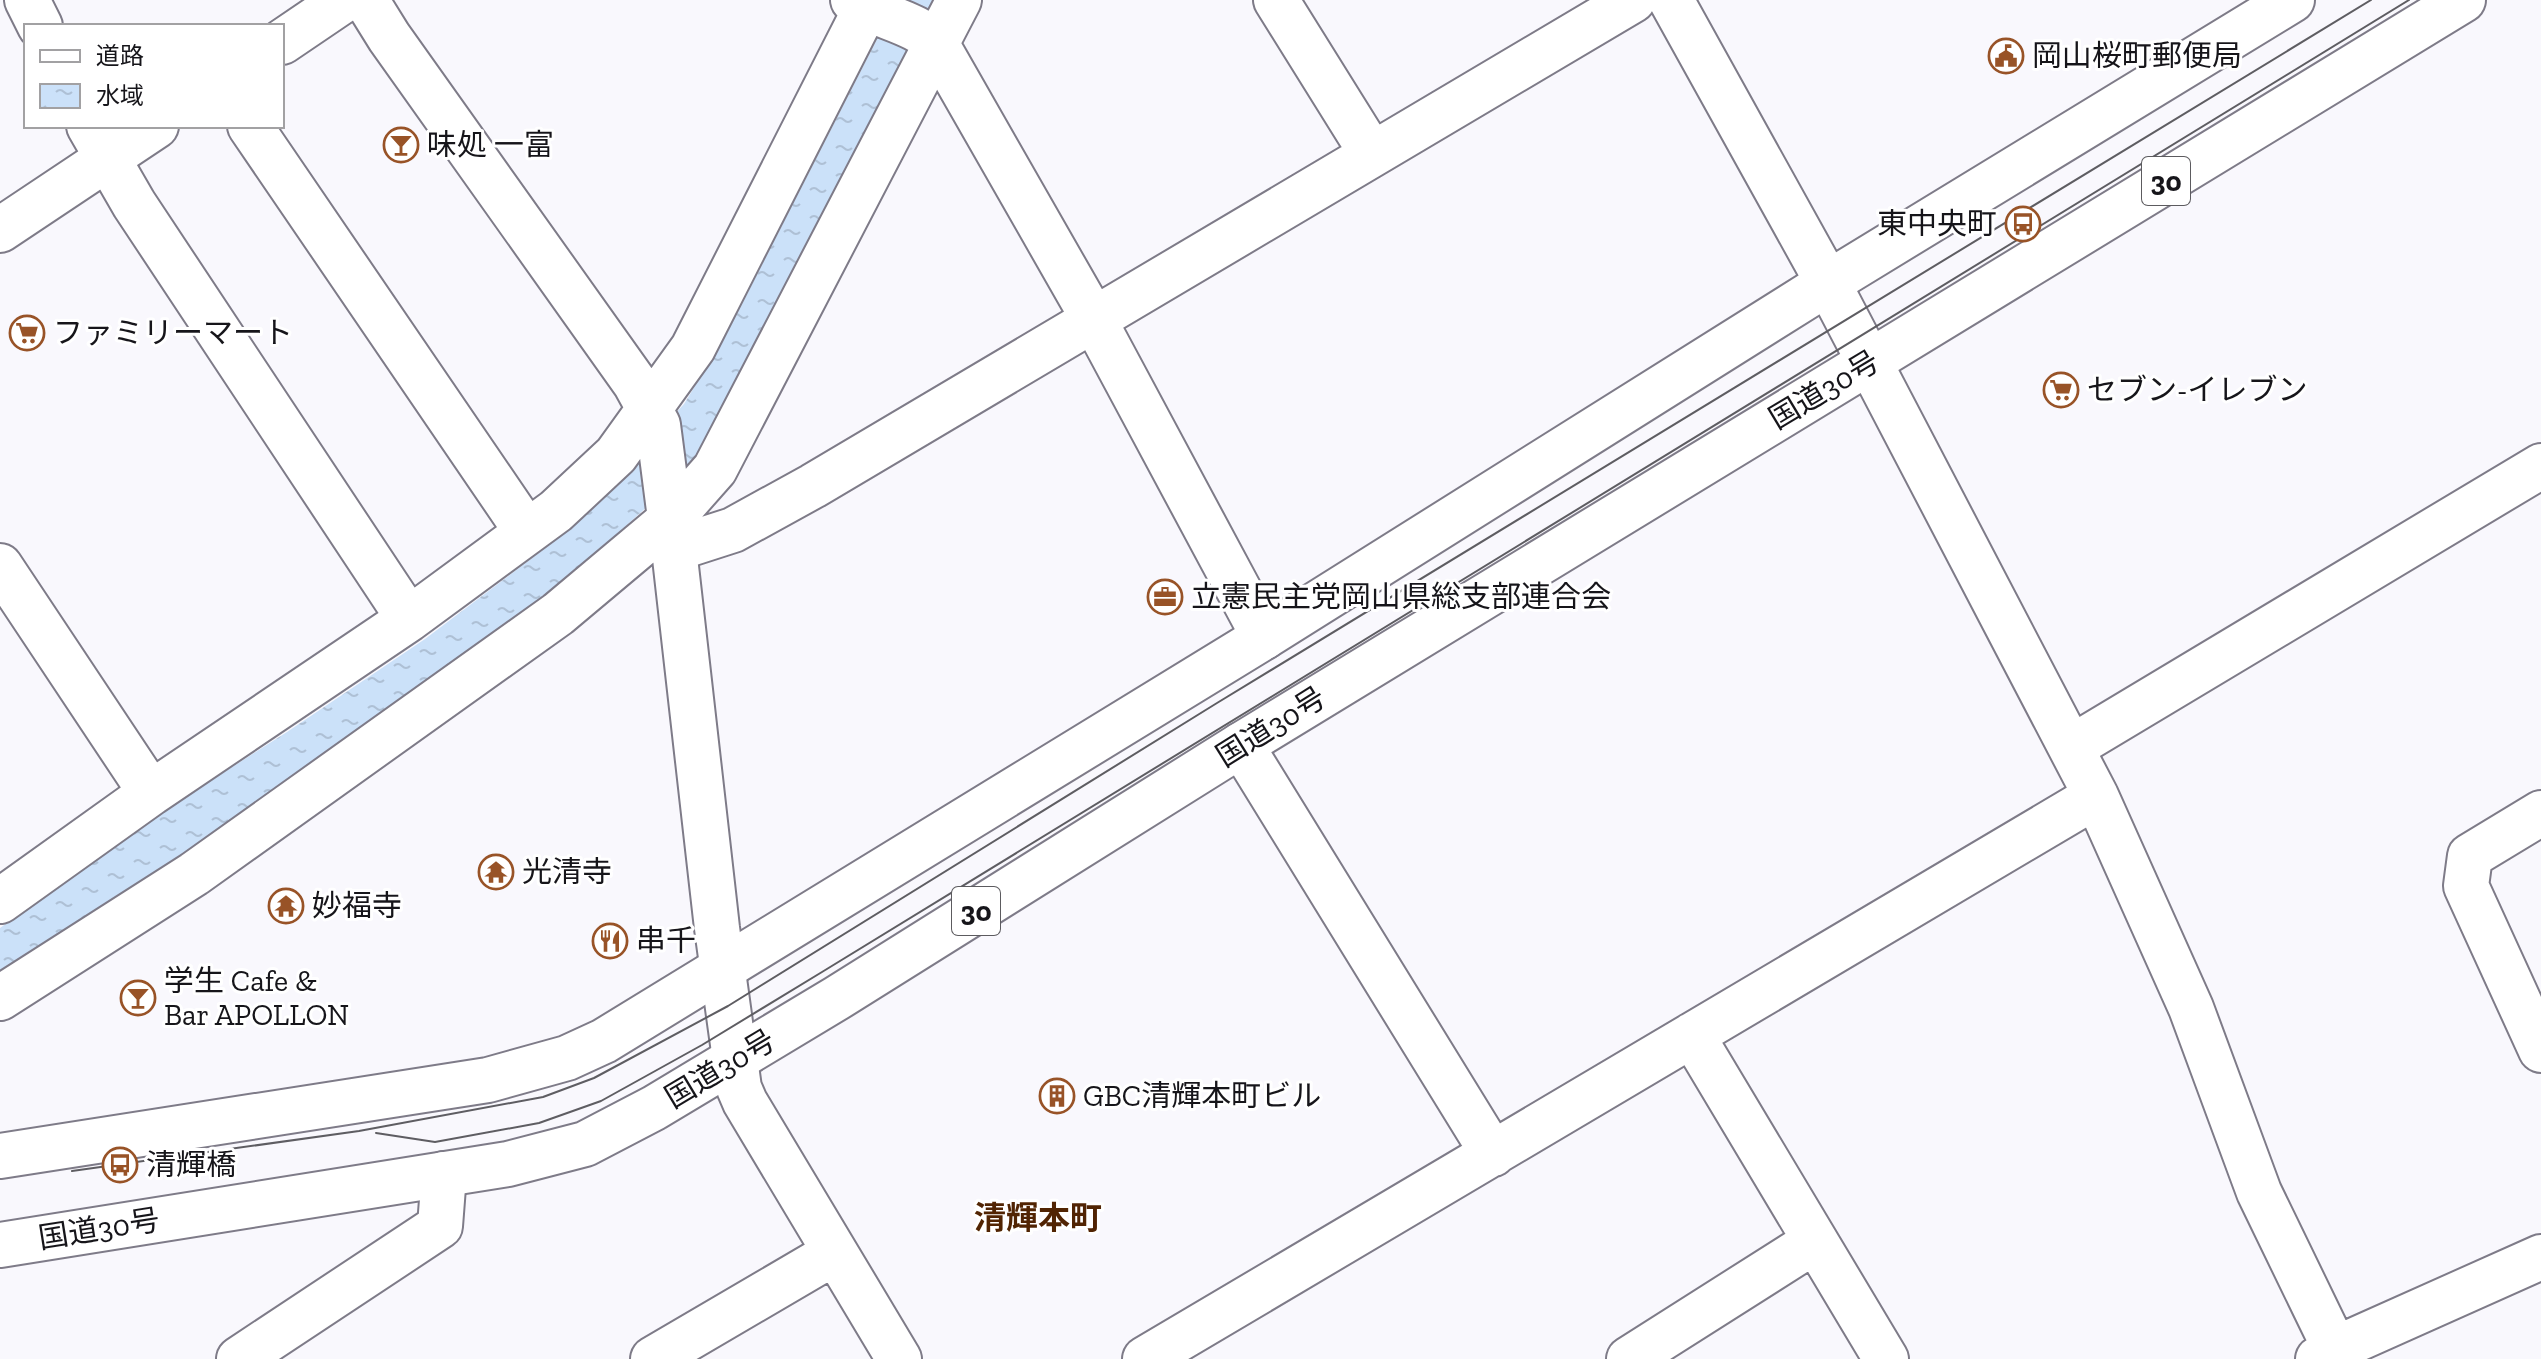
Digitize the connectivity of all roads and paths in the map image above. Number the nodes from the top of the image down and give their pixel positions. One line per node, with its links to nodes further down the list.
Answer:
1 (27, 0): 11 (main road)
2 (344, 0): 13 (main road)
3 (366, 0): 22 (main road)
4 (959, 0): 12 (main road)
5 (1276, 0): 17 (main road)
6 (1633, 0): 17 (main road)
7 (1671, 0): 19 (main road)
8 (2292, 0): 19 (main road)
9 (2463, 0): 21 (main road, 国道30号 / 30)
10 (867, 6): 12 (main road); 22 (main road)
11 (39, 24)
12 (932, 40): 20 (main road); 24 (main road)
13 (284, 41)
14 (149, 128): 16 (main road)
15 (251, 128): 25 (main road)
16 (98, 143): 18 (main road); 27 (main road)
17 (1372, 154): 20 (main road)
18 (0, 230)
19 (1828, 283): 21 (main road); 28 (main road)
20 (1093, 318): 24 (main road); 28 (main road)
21 (1869, 362): 29 (main road, 国道30号 / 30); 30 (main road)
22 (654, 416): 24 (main road); 25 (main road)
23 (2541, 466): 30 (main road)
24 (671, 521): 35 (main road); 36 (main road)
25 (527, 532): 27 (main road)
26 (0, 566): 31 (main road)
27 (409, 619): 31 (main road)
28 (1264, 637): 35 (main road)
29 (1241, 745): 39 (main road, 国道30号 / 30); 40 (main road)
30 (2072, 747): 32 (main road)
31 (151, 793): 34 (main road)
32 (2096, 796): 37 (main road); 47 (main road)
33 (2541, 813): 38 (main road)
34 (0, 901)
35 (723, 969): 39 (main road); 41 (main road)
36 (0, 998)
37 (1692, 1035): 40 (main road); 43 (main road)
38 (2541, 1050)
39 (736, 1059): 42 (main road, 国道30号 / 30); 45 (main road)
40 (1493, 1154): 51 (main road)
41 (0, 1156)
42 (444, 1174): 44 (main road, 国道30号 / 30); 48 (main road)
43 (1815, 1241): 52 (main road); 53 (main road)
44 (0, 1245)
45 (834, 1253): 49 (main road); 50 (main road)
46 (2541, 1257): 47 (main road)
47 (2331, 1356)
48 (239, 1359)
49 (653, 1359)
50 (899, 1359)
51 (1145, 1359)
52 (1629, 1359)
53 (1886, 1359)

